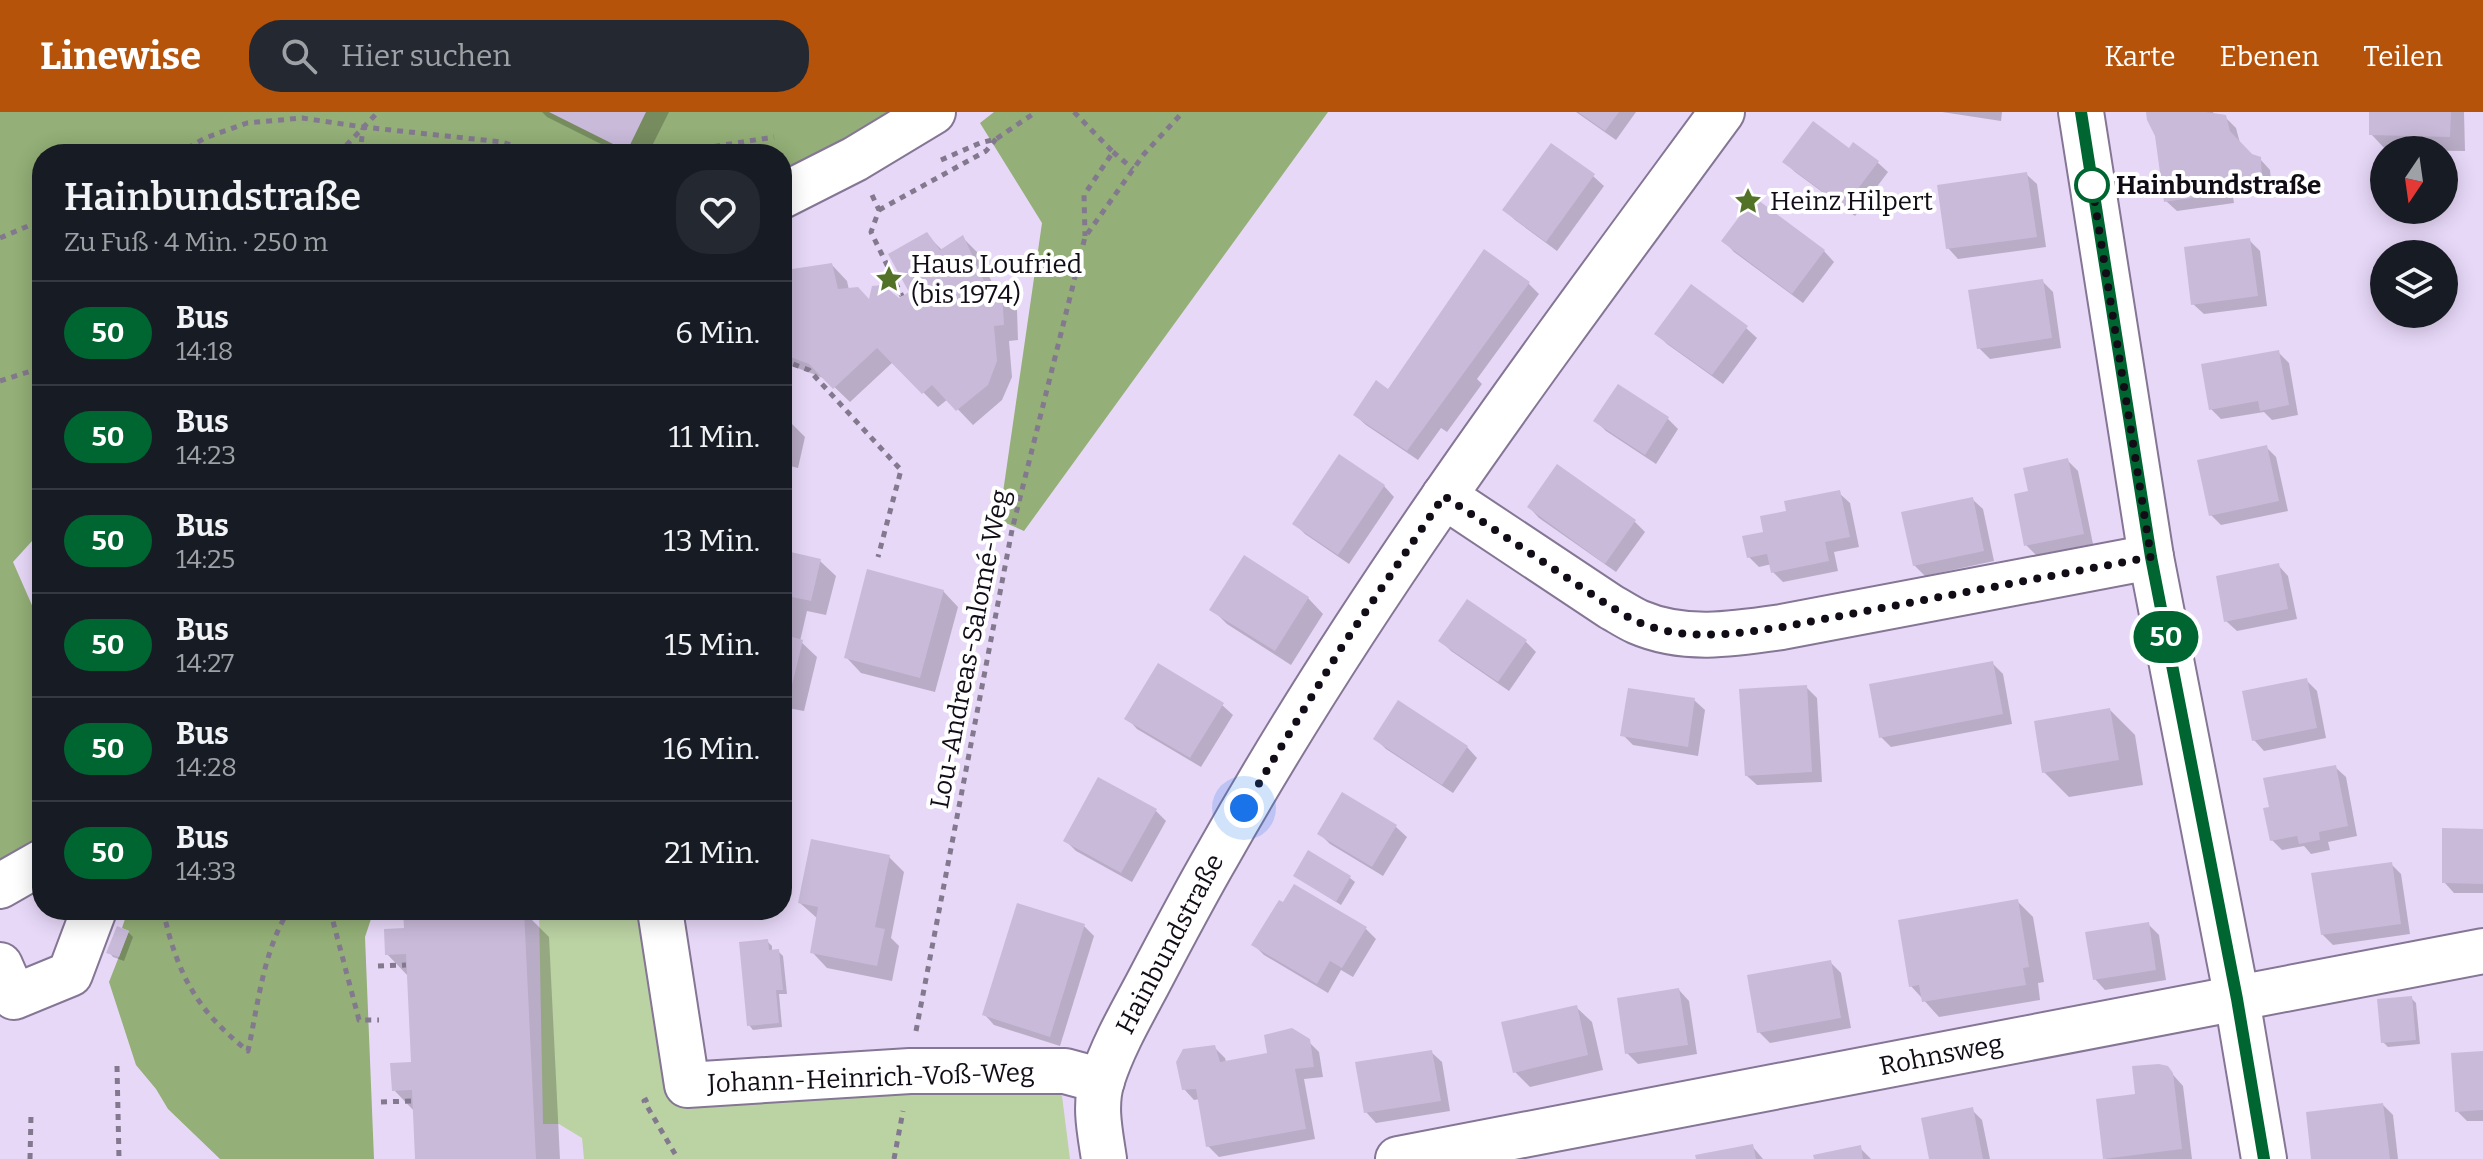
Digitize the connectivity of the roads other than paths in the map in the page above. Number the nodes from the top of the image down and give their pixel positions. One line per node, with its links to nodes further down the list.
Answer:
1 (933, 112): 4 (street)
2 (1722, 112): 5 (street, Hainbundstraße)
3 (2081, 112): 6 (street)
4 (792, 191)
5 (1444, 496): 6 (street); 14 (street, Hainbundstraße)
6 (2151, 557): 13 (street)
7 (32, 868): 8 (street)
8 (0, 886)
9 (90, 920): 12 (street)
10 (662, 920): 14 (street, Johann-Heinrich-Voß-Weg)
11 (2483, 951): 13 (street, Rohnsweg)
12 (7, 981)
13 (2237, 999): 16 (street, Rohnsweg); 17 (street)
14 (1102, 1081): 15 (street, Hainbundstraße)
15 (1104, 1159)
16 (1398, 1159)
17 (2264, 1159)

